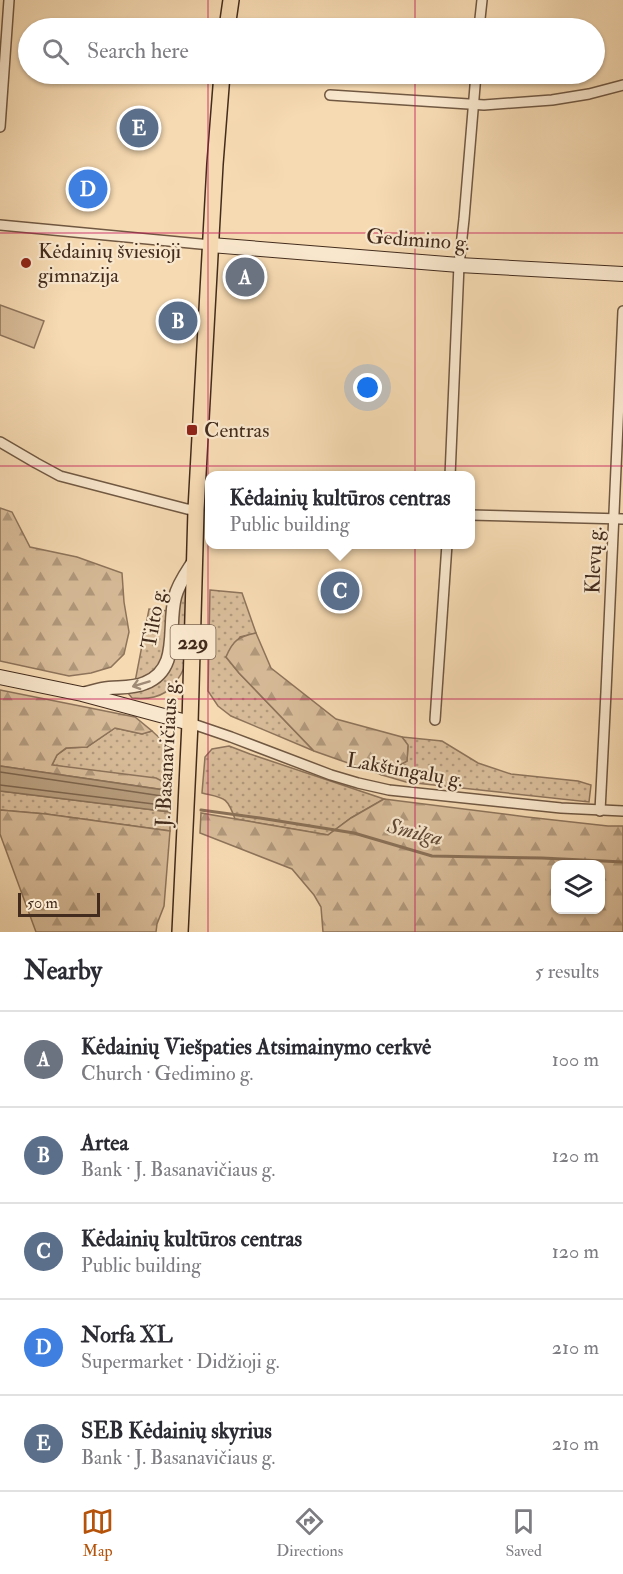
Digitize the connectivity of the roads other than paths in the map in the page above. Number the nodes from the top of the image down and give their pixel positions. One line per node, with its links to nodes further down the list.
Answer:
1 (9, 0): 11 (street)
2 (231, 0): 4 (main road)
3 (482, 0): 5 (street)
4 (228, 18)
5 (480, 18)
6 (220, 84): 13 (main road, J. Basanavičiaus g. / 229)
7 (475, 84): 10 (street)
8 (623, 85): 10 (street)
9 (330, 95): 10 (street)
10 (473, 105): 14 (street)
11 (0, 127)
12 (0, 225): 13 (street)
13 (211, 245): 14 (main road, Gedimino g.); 19 (main road, J. Basanavičiaus g. / 229)
14 (459, 264): 15 (main road, Gedimino g.); 18 (street)
15 (623, 273)
16 (623, 311): 21 (street, Klevų g.)
17 (0, 442): 19 (street)
18 (450, 471)
19 (196, 510): 23 (main road, J. Basanavičiaus g. / 229)
20 (475, 514): 21 (street)
21 (618, 519): 28 (street, Klevų g.)
22 (447, 549): 26 (street)
23 (195, 561): 25 (street, Tilto g., one-way to 25); 27 (main road, J. Basanavičiaus g. / 229)
24 (0, 677): 25 (main road, Tilto g.)
25 (82, 694): 27 (main road, Tilto g.)
26 (435, 720)
27 (190, 723): 28 (street, Lakštingalų g.); 30 (main road, J. Basanavičiaus g. / 229)
28 (600, 811): 29 (street, Lakštingalų g.)
29 (623, 811)
30 (180, 932)

